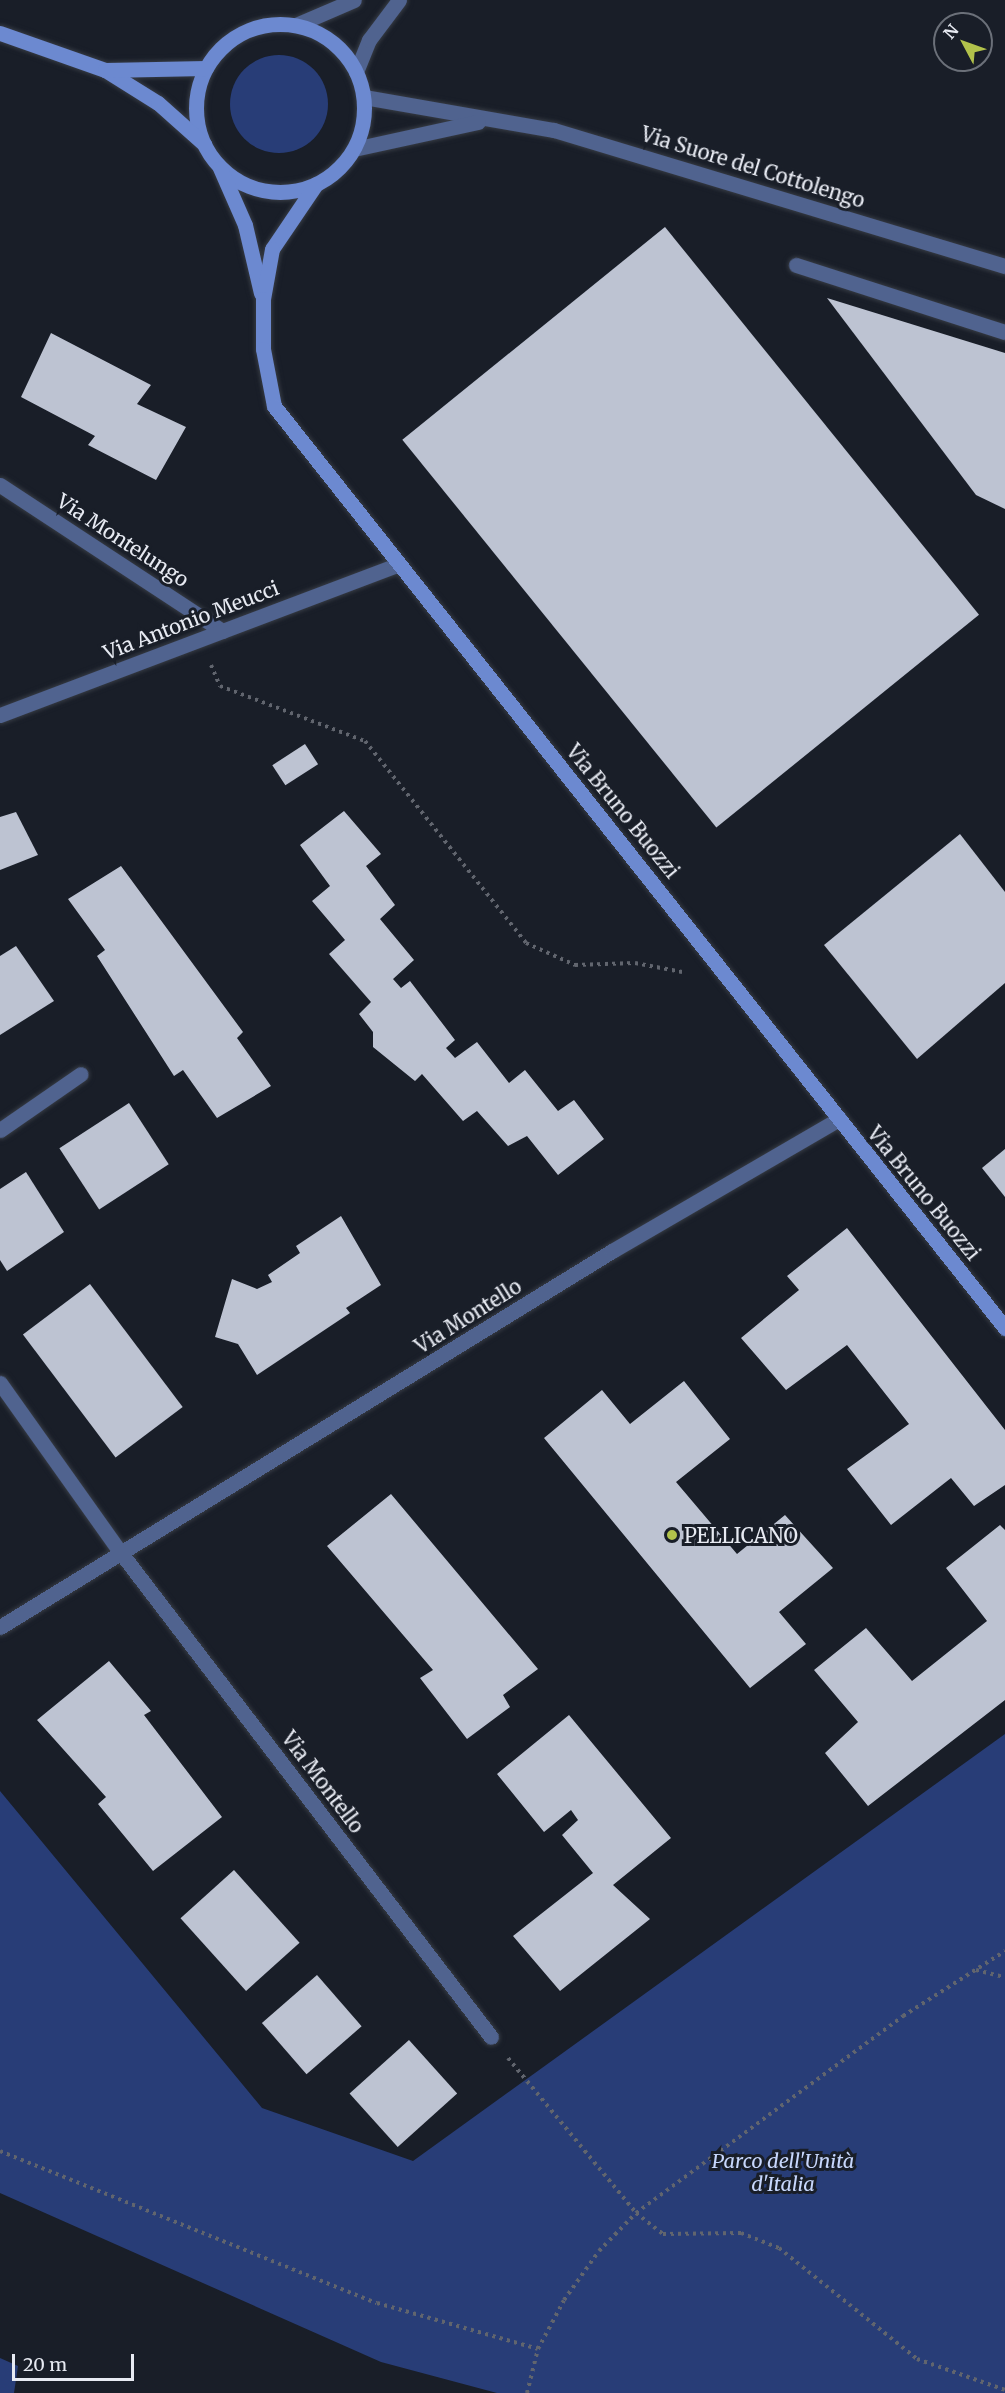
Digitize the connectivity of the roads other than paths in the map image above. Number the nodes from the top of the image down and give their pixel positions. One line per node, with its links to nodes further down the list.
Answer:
1 (354, 0): 3 (street)
2 (399, 0): 7 (street)
3 (296, 25): 5 (street); 7 (street)
4 (0, 33): 6 (street)
5 (206, 68): 6 (street); 10 (street)
6 (105, 70): 10 (street)
7 (356, 72): 8 (street)
8 (364, 98): 9 (street, Via Suore del Cottolengo); 11 (street)
9 (487, 120): 11 (street, Via Suore del Cottolengo); 15 (street, Via Suore del Cottolengo)
10 (204, 144): 12 (street)
11 (354, 149): 13 (street)
12 (219, 166): 13 (street); 16 (street, Via Bruno Buozzi)
13 (316, 184): 16 (street, Via Bruno Buozzi)
14 (796, 265): 17 (street)
15 (1005, 266)
16 (263, 299): 19 (street, Via Bruno Buozzi)
17 (1005, 332)
18 (0, 485): 20 (street, Via Montelungo)
19 (398, 565): 20 (street, Via Antonio Meucci); 23 (street, Via Bruno Buozzi)
20 (222, 631): 21 (street, Via Antonio Meucci)
21 (0, 715)
22 (81, 1074): 24 (street)
23 (839, 1119): 25 (street, Via Bruno Buozzi); 27 (street, Via Montello)
24 (0, 1130)
25 (1005, 1328)
26 (0, 1383): 27 (street)
27 (122, 1553): 28 (street, Via Montello); 29 (street, Via Montello)
28 (0, 1627)
29 (491, 2037)

